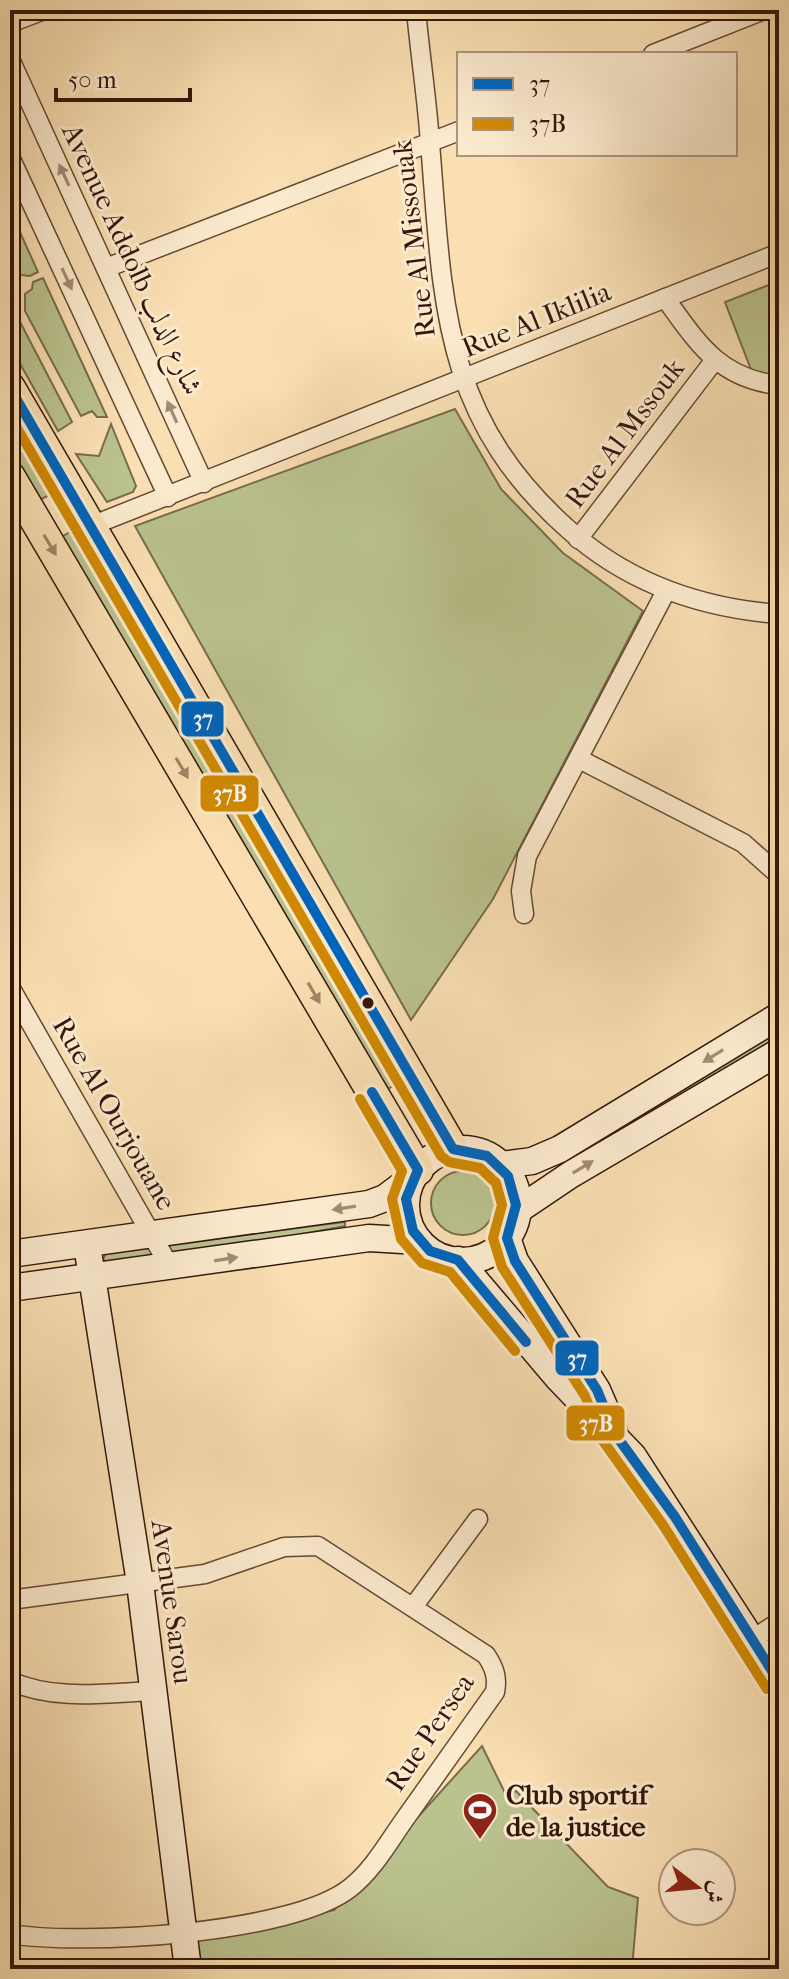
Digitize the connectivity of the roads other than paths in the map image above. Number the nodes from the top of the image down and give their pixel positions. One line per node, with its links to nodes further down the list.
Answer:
1 (44, 10): 4 (street)
2 (416, 10): 8 (street, Rue Al Missouak)
3 (764, 10): 5 (street)
4 (10, 23)
5 (658, 52)
6 (10, 59): 11 (street, Avenue Addolb شارع الدلب, one-way to 6)
7 (457, 132): 8 (street)
8 (430, 142): 11 (street); 14 (street, Rue Al Missouak)
9 (10, 157): 19 (street, one-way to 19)
10 (779, 253): 12 (street, Rue Al Iklilia)
11 (106, 268): 18 (street, Avenue Addolb شارع الدلب, one-way to 11)
12 (665, 298): 13 (street); 14 (street, Rue Al Iklilia)
13 (714, 361): 15 (street); 21 (street, Rue Al Mssouk)
14 (462, 378): 18 (street, Rue Al Iklilia); 21 (street, Rue Al Missouak)
15 (779, 385)
16 (10, 388): 20 (main road)
17 (10, 477): 32 (main road, one-way to 32)
18 (204, 483): 19 (street, Rue Al Iklilia)
19 (168, 497): 20 (street, Rue Al Iklilia)
20 (91, 526): 30 (main road)
21 (578, 539): 22 (street, Rue Al Missouak)
22 (666, 591): 23 (street, Rue Al Missouak); 24 (street)
23 (779, 614)
24 (579, 759): 25 (street); 26 (street)
25 (779, 875)
26 (524, 914)
27 (10, 987): 34 (street, Rue Al Ourjouane)
28 (779, 1016): 31 (main road, one-way to 31)
29 (779, 1052): 33 (main road, one-way to 29)
30 (453, 1149): 31 (main road); 32 (main road)
31 (502, 1165): 33 (main road)
32 (416, 1174): 34 (main road, one-way to 34); 36 (main road)
33 (518, 1210): 35 (main road)
34 (155, 1236): 37 (main road); 40 (street, Rue Al Ourjouane)
35 (507, 1238): 39 (main road); 43 (main road)
36 (419, 1241): 39 (main road); 40 (main road, one-way to 36)
37 (87, 1245): 38 (main road); 41 (main road, Avenue Sarou)
38 (10, 1254)
39 (458, 1260): 43 (main road)
40 (170, 1267): 41 (main road)
41 (92, 1278): 42 (main road); 45 (main road, Avenue Sarou)
42 (10, 1288)
43 (615, 1434): 49 (main road)
44 (478, 1519): 47 (street)
45 (140, 1583): 46 (street, Rue Persea); 47 (street, Rue Persea); 52 (main road, Avenue Sarou)
46 (10, 1600)
47 (413, 1607): 53 (street, Rue Persea)
48 (779, 1622): 49 (street)
49 (751, 1640): 51 (main road)
50 (10, 1681): 52 (street)
51 (779, 1682)
52 (153, 1691): 53 (main road, Avenue Sarou)
53 (183, 1931): 54 (street); 55 (main road, Avenue Sarou)
54 (10, 1934)
55 (188, 1969)

